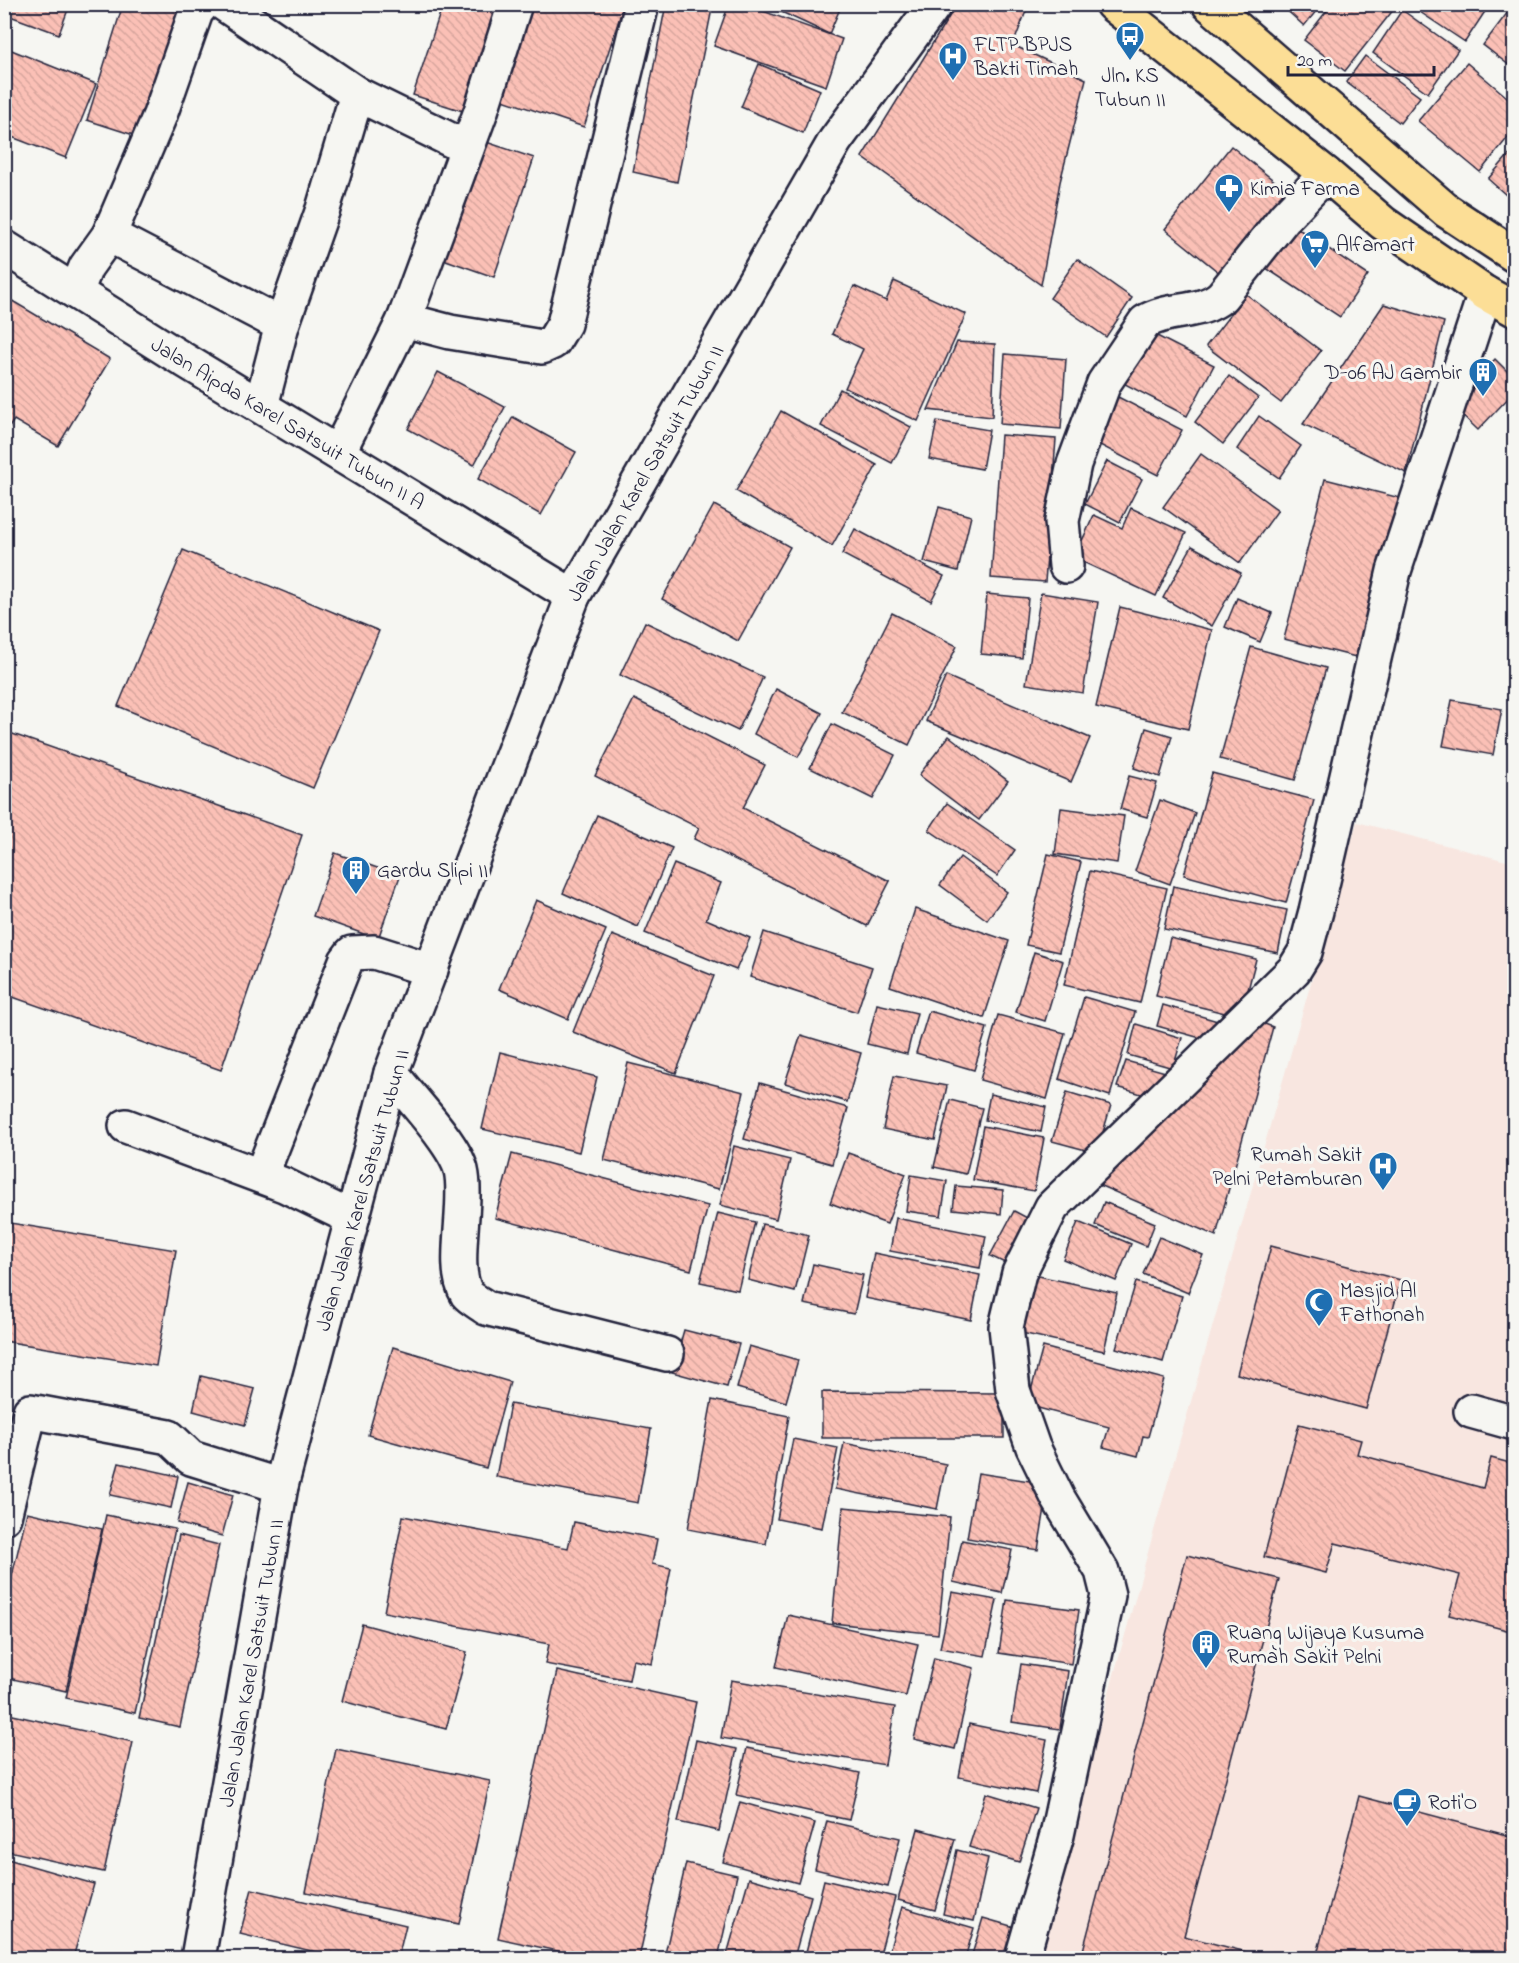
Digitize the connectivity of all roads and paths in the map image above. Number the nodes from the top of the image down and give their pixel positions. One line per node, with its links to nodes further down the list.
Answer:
1 (203, 4): 11 (street)
2 (224, 4): 8 (street)
3 (515, 4): 9 (street)
4 (642, 4): 17 (street)
5 (935, 4): 22 (street, Jalan Jalan Karel Satsuit Tubun II)
6 (1112, 4): 10 (main road)
7 (1209, 4): 13 (main road)
8 (357, 94): 9 (street); 18 (street)
9 (467, 147): 17 (street)
10 (1326, 174): 15 (main road); 21 (street)
11 (109, 235): 14 (street); 18 (street)
12 (4, 247): 14 (street, Jalan Aipda Karel Satsuit Tubun II A)
13 (1515, 255)
14 (76, 292): 19 (street, Jalan Aipda Karel Satsuit Tubun II A)
15 (1485, 293): 16 (main road); 34 (street)
16 (1515, 309)
17 (404, 320): 20 (street)
18 (282, 325): 19 (street)
19 (261, 406): 20 (street, Jalan Aipda Karel Satsuit Tubun II A)
20 (338, 453): 22 (street, Jalan Aipda Karel Satsuit Tubun II A)
21 (1066, 566)
22 (573, 596): 23 (street, Jalan Jalan Karel Satsuit Tubun II)
23 (430, 970): 24 (street, Jalan Jalan Karel Satsuit Tubun II); 26 (street)
24 (391, 1073): 27 (street, Jalan Jalan Karel Satsuit Tubun II); 28 (street)
25 (126, 1126): 26 (street)
26 (261, 1176): 27 (street)
27 (352, 1218): 31 (street, Jalan Jalan Karel Satsuit Tubun II)
28 (667, 1354)
29 (1471, 1411): 30 (street)
30 (1515, 1423)
31 (281, 1486): 32 (street); 33 (street, Jalan Jalan Karel Satsuit Tubun II)
32 (4, 1517)
33 (198, 1959)
34 (1022, 1959)

